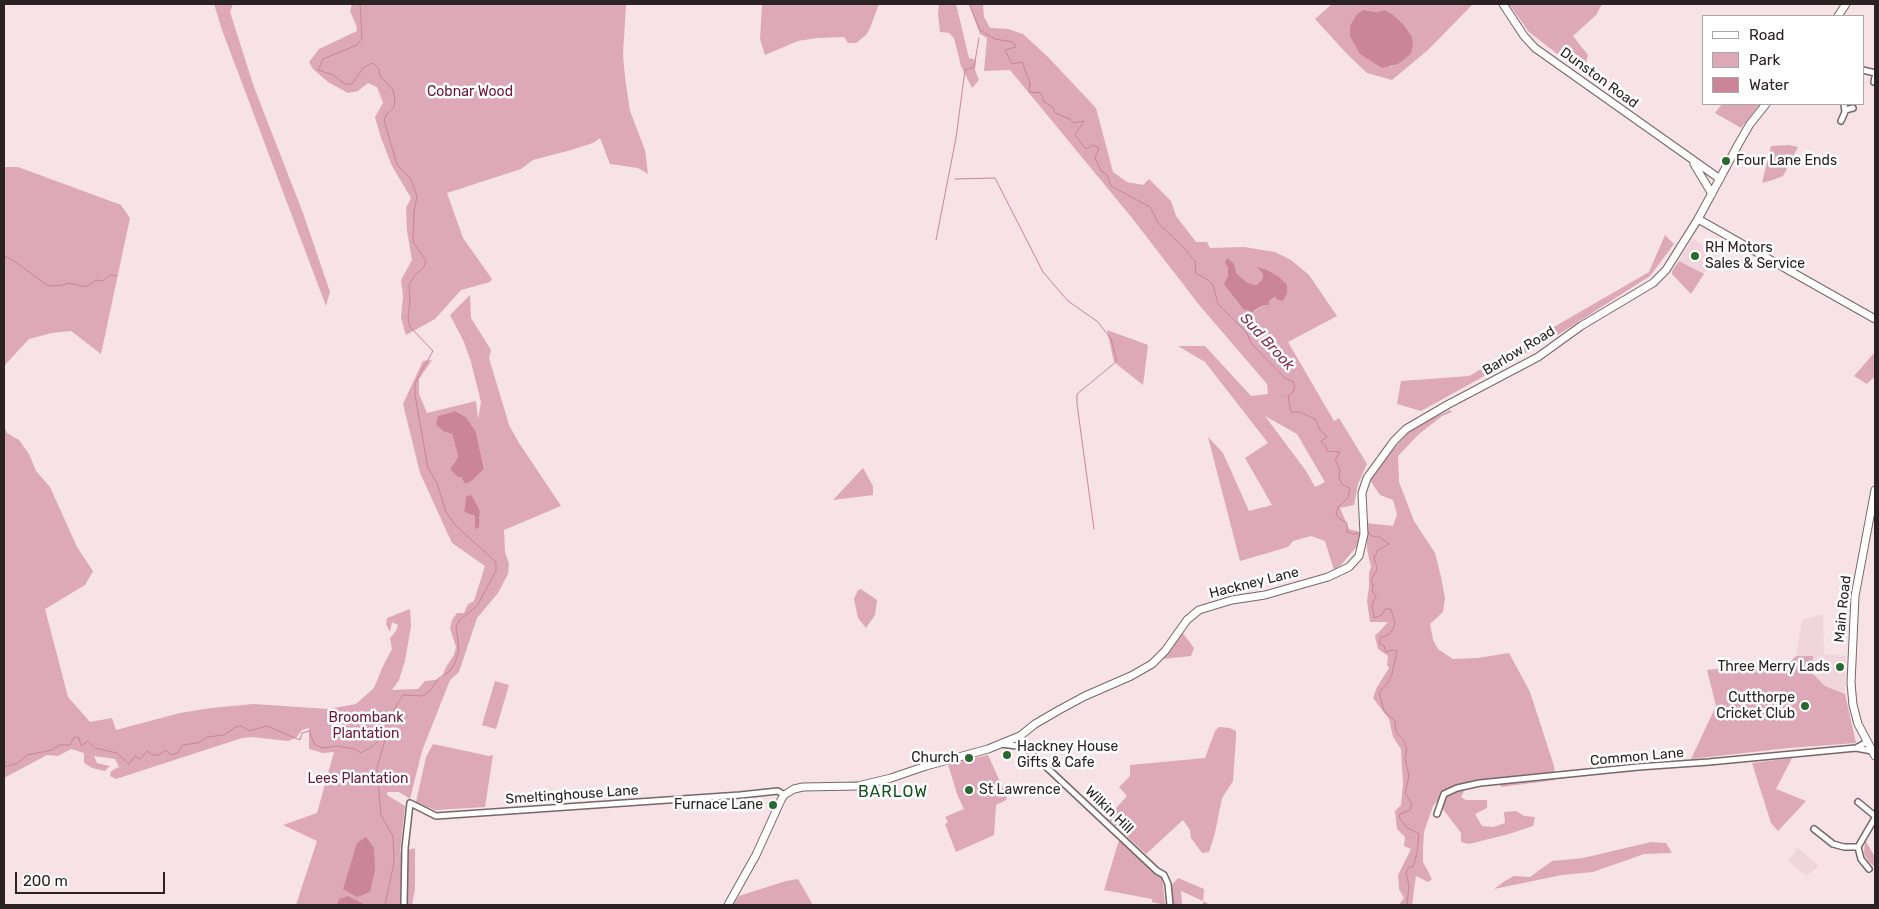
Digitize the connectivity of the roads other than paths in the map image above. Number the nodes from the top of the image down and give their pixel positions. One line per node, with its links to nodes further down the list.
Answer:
1 (1503, 4): 10 (main road, Dunston Road)
2 (1846, 4): 3 (main road)
3 (1839, 15)
4 (1864, 71): 5 (street)
5 (1875, 77)
6 (1765, 105): 11 (main road, Barlow Road)
7 (1844, 107): 8 (street); 9 (street)
8 (1853, 108)
9 (1841, 121)
10 (1693, 161): 11 (main road, Dunston Road); 12 (main road, Dunston Road)
11 (1720, 179): 12 (main road, Barlow Road)
12 (1712, 194): 13 (main road, Barlow Road)
13 (1698, 219): 14 (main road); 16 (main road, Barlow Road)
14 (1875, 319)
15 (1875, 490): 18 (main road, Main Road)
16 (1361, 505): 17 (main road, Hackney Lane)
17 (1020, 736): 19 (main road, Hackney Lane); 20 (street, Wilkin Hill)
18 (1867, 742): 21 (street, Common Lane); 22 (main road, Main Road)
19 (1001, 744): 20 (street); 23 (main road, Hackney Lane)
20 (1025, 747): 32 (street, Wilkin Hill)
21 (1856, 748): 22 (street, Common Lane); 25 (street, Common Lane)
22 (1874, 754)
23 (784, 795): 30 (street, Smeltinghouse Lane); 31 (main road)
24 (1858, 802): 26 (street)
25 (1437, 814)
26 (1875, 817): 28 (street)
27 (1814, 829): 28 (street)
28 (1858, 847): 29 (street)
29 (1869, 869)
30 (404, 905)
31 (728, 905)
32 (1170, 905)

